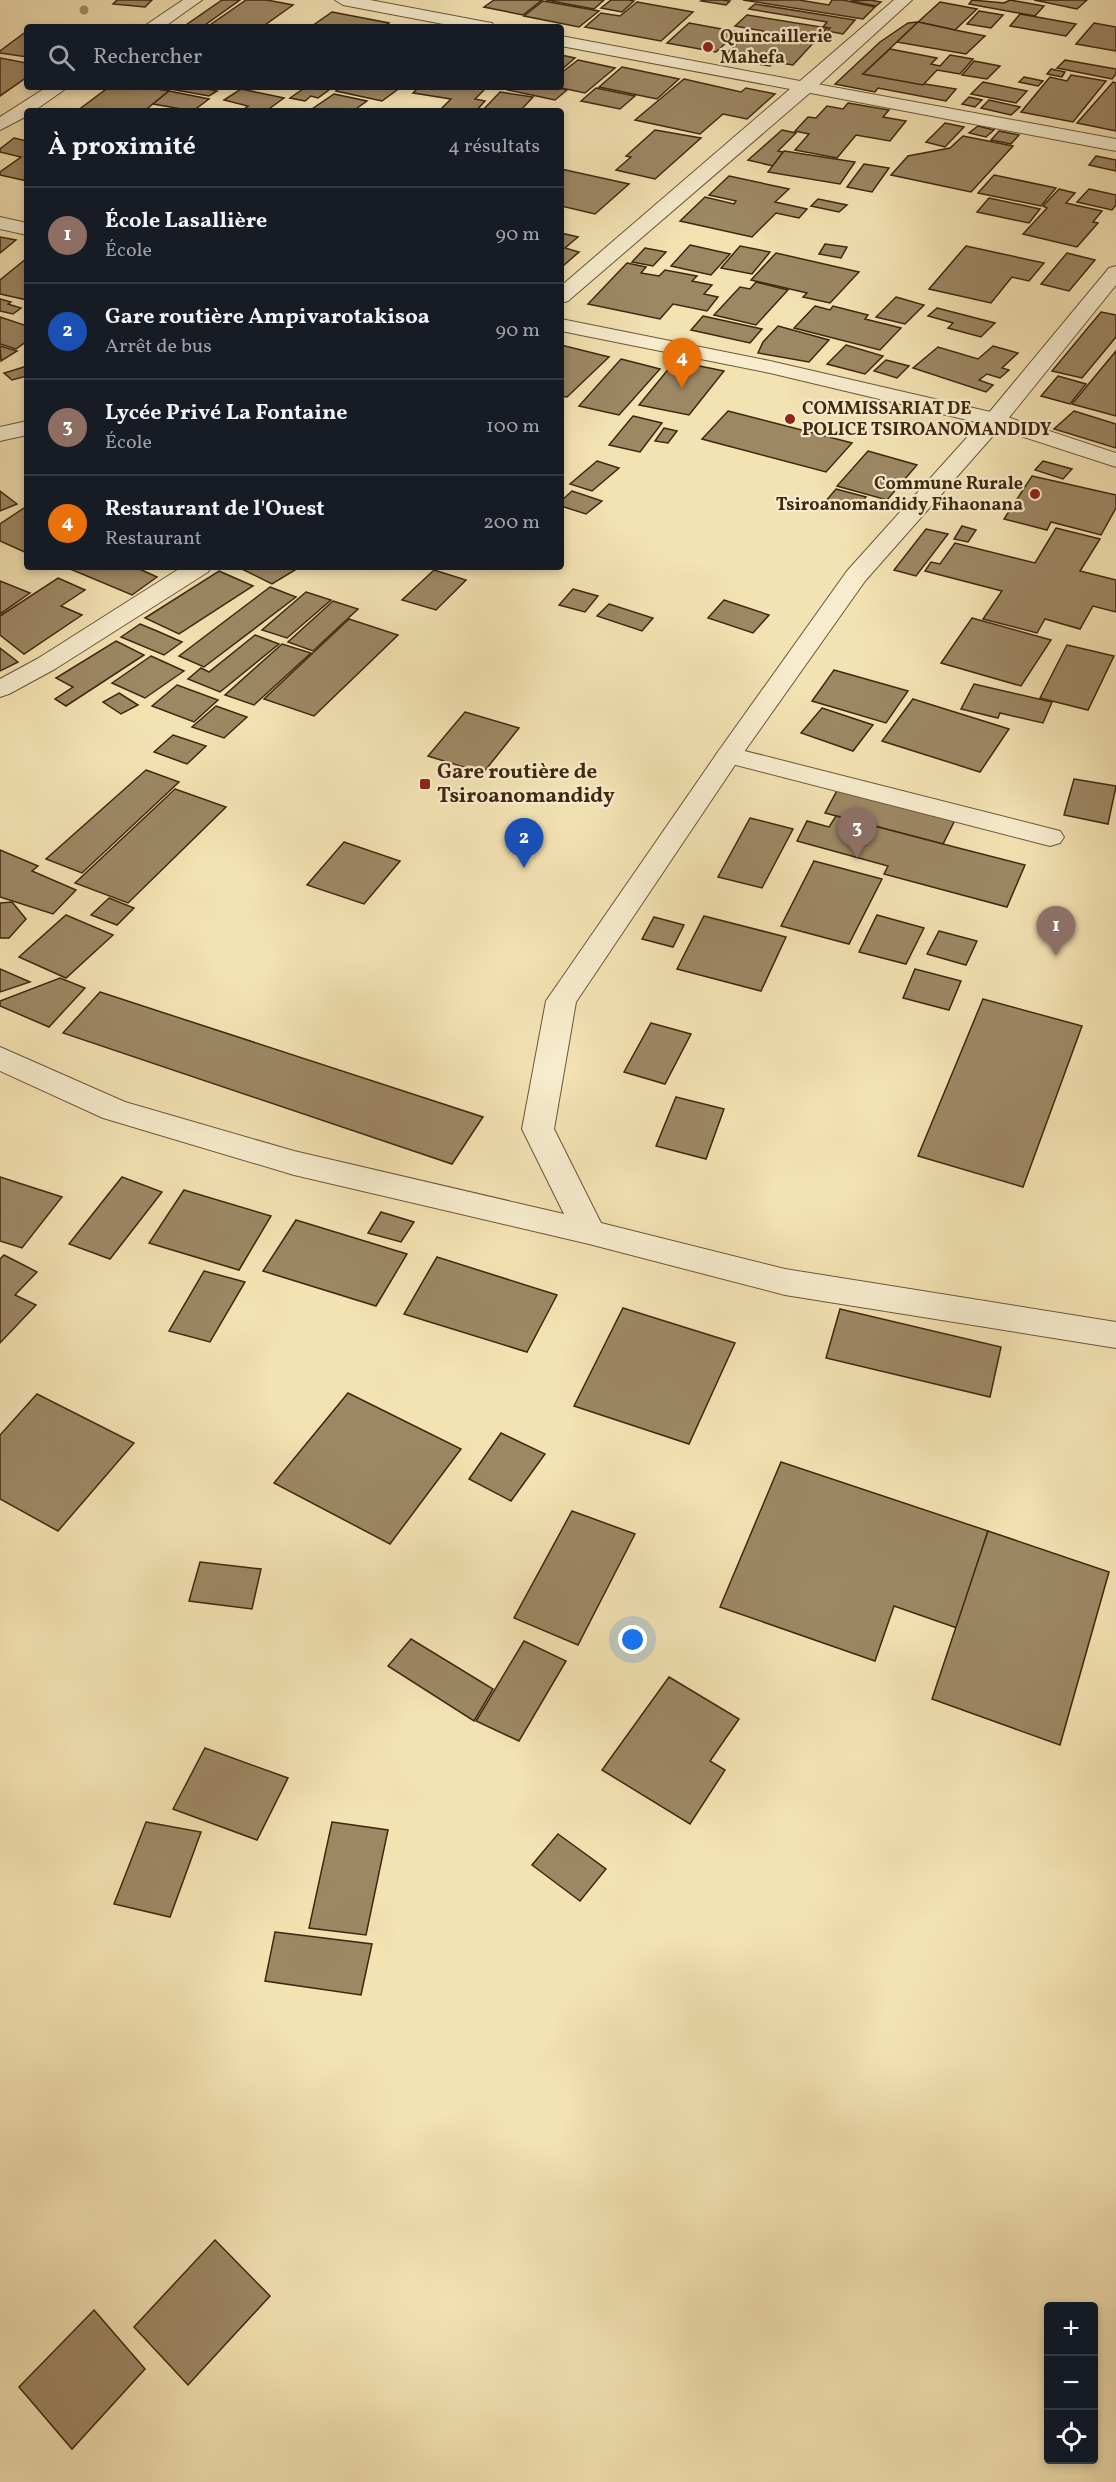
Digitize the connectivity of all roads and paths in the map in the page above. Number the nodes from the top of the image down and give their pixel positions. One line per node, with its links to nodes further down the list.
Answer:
1 (194, 0): 4 (street)
2 (344, 0): 5 (street)
3 (904, 0): 7 (street)
4 (157, 24)
5 (470, 24)
6 (564, 42): 7 (street)
7 (806, 87): 12 (street); 16 (street)
8 (54, 90): 9 (street)
9 (26, 108)
10 (24, 110): 11 (street)
11 (0, 125)
12 (1116, 145)
13 (0, 223): 14 (street)
14 (24, 228)
15 (1116, 272): 18 (street)
16 (564, 294)
17 (564, 326): 18 (street)
18 (995, 420): 21 (street); 24 (street)
19 (24, 429): 20 (street)
20 (0, 434)
21 (1116, 460)
22 (194, 570): 23 (street)
23 (0, 689)
24 (729, 755): 25 (street); 27 (street)
25 (1050, 837)
26 (0, 1058): 27 (street)
27 (589, 1232): 28 (street)
28 (1116, 1335)

